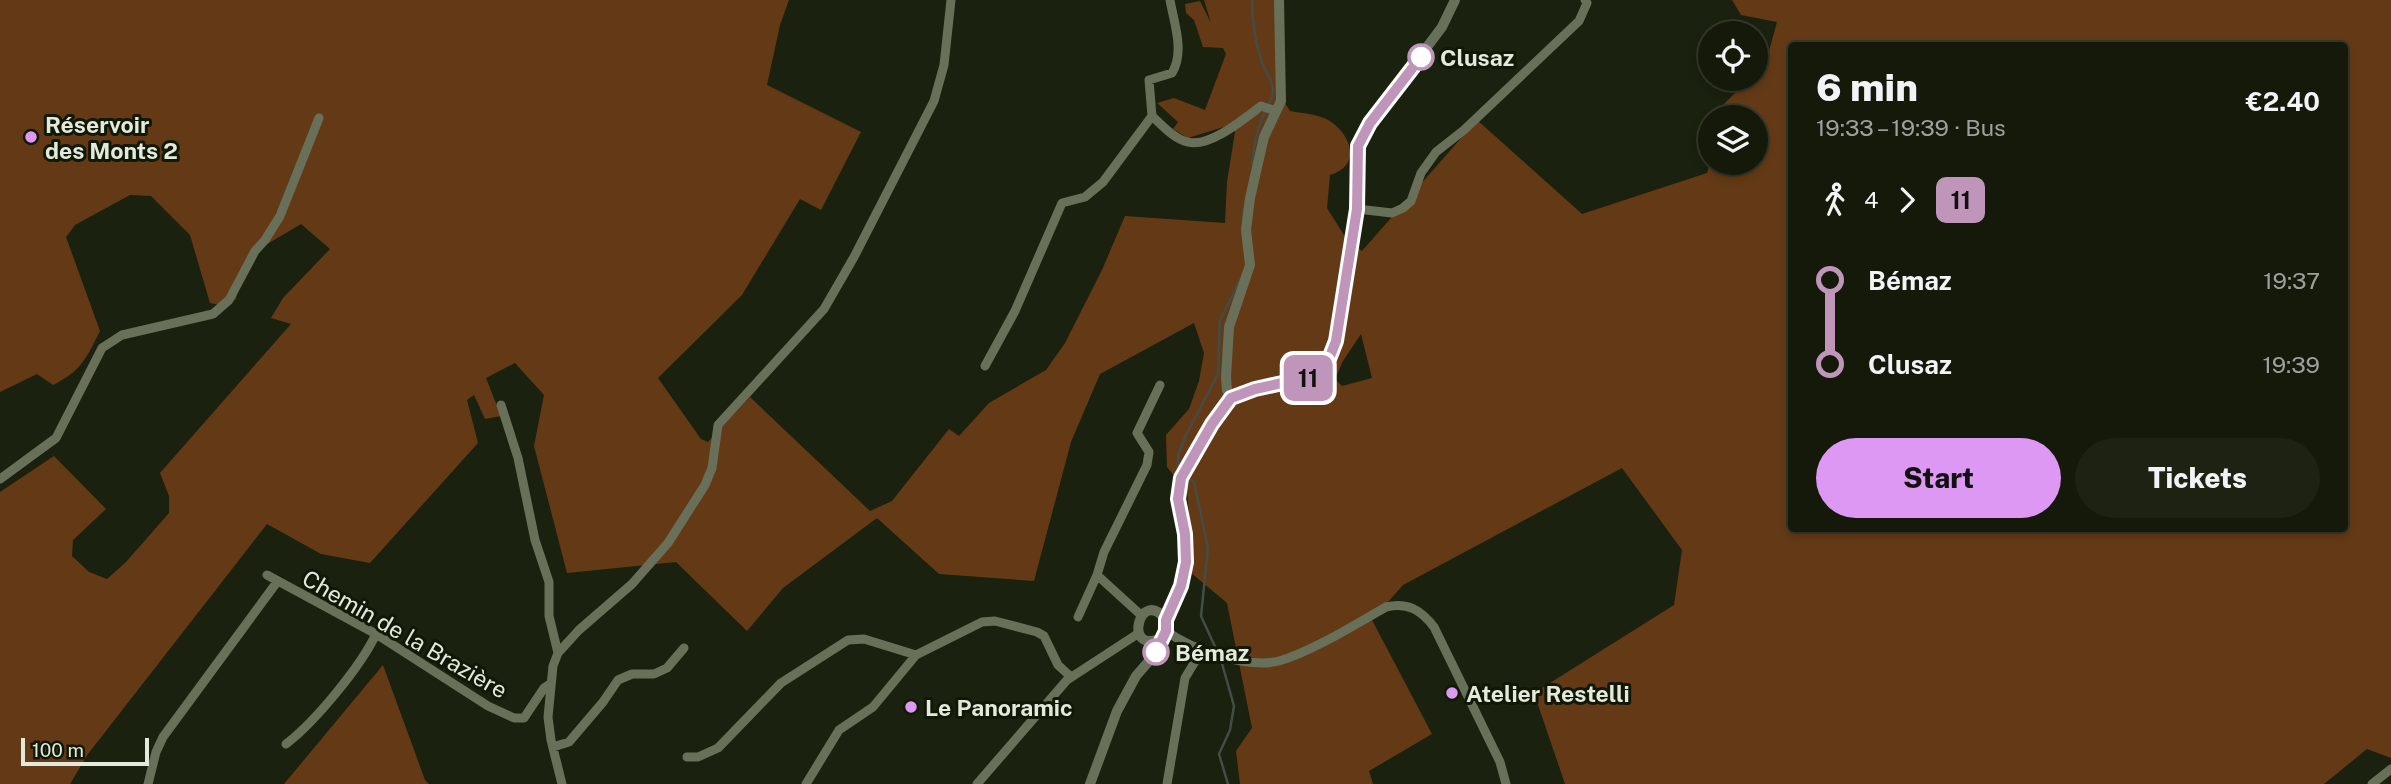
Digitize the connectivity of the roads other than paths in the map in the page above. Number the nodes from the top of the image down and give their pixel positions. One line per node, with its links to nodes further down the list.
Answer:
1 (951, 0): 27 (street)
2 (1170, 0): 7 (street)
3 (1279, 0): 6 (street)
4 (1455, 0): 9 (street)
5 (1585, 0): 9 (street)
6 (1269, 109): 7 (street); 12 (street)
7 (1152, 116): 10 (street)
8 (319, 118): 14 (street)
9 (1357, 209): 12 (street)
10 (985, 366)
11 (1160, 384): 17 (street)
12 (1237, 396): 15 (street)
13 (501, 405): 27 (street)
14 (0, 479)
15 (1183, 574): 19 (street); 22 (street)
16 (267, 575): 18 (street, Chemin de la Brazière)
17 (1097, 575): 20 (street); 21 (street)
18 (277, 582): 23 (street, Chemin de la Brazière); 36 (street)
19 (1154, 611): 20 (street); 22 (street)
20 (1142, 615): 24 (street)
21 (1078, 617)
22 (1165, 630): 24 (street); 26 (street); 29 (street)
23 (376, 635): 31 (street, Chemin de la Brazière); 32 (street)
24 (1143, 636): 29 (street); 30 (street)
25 (684, 648): 33 (street)
26 (1202, 650): 41 (street); 42 (street)
27 (558, 653): 31 (street)
28 (916, 655): 30 (street); 34 (street); 38 (street)
29 (1147, 662): 40 (street)
30 (1072, 677): 39 (street)
31 (550, 684): 33 (street)
32 (286, 744)
33 (553, 747): 37 (street)
34 (687, 757)
35 (2391, 769): 43 (street)
36 (148, 784)
37 (562, 784)
38 (806, 784)
39 (977, 784)
40 (1090, 784)
41 (1167, 784)
42 (1506, 784)
43 (2372, 784)

